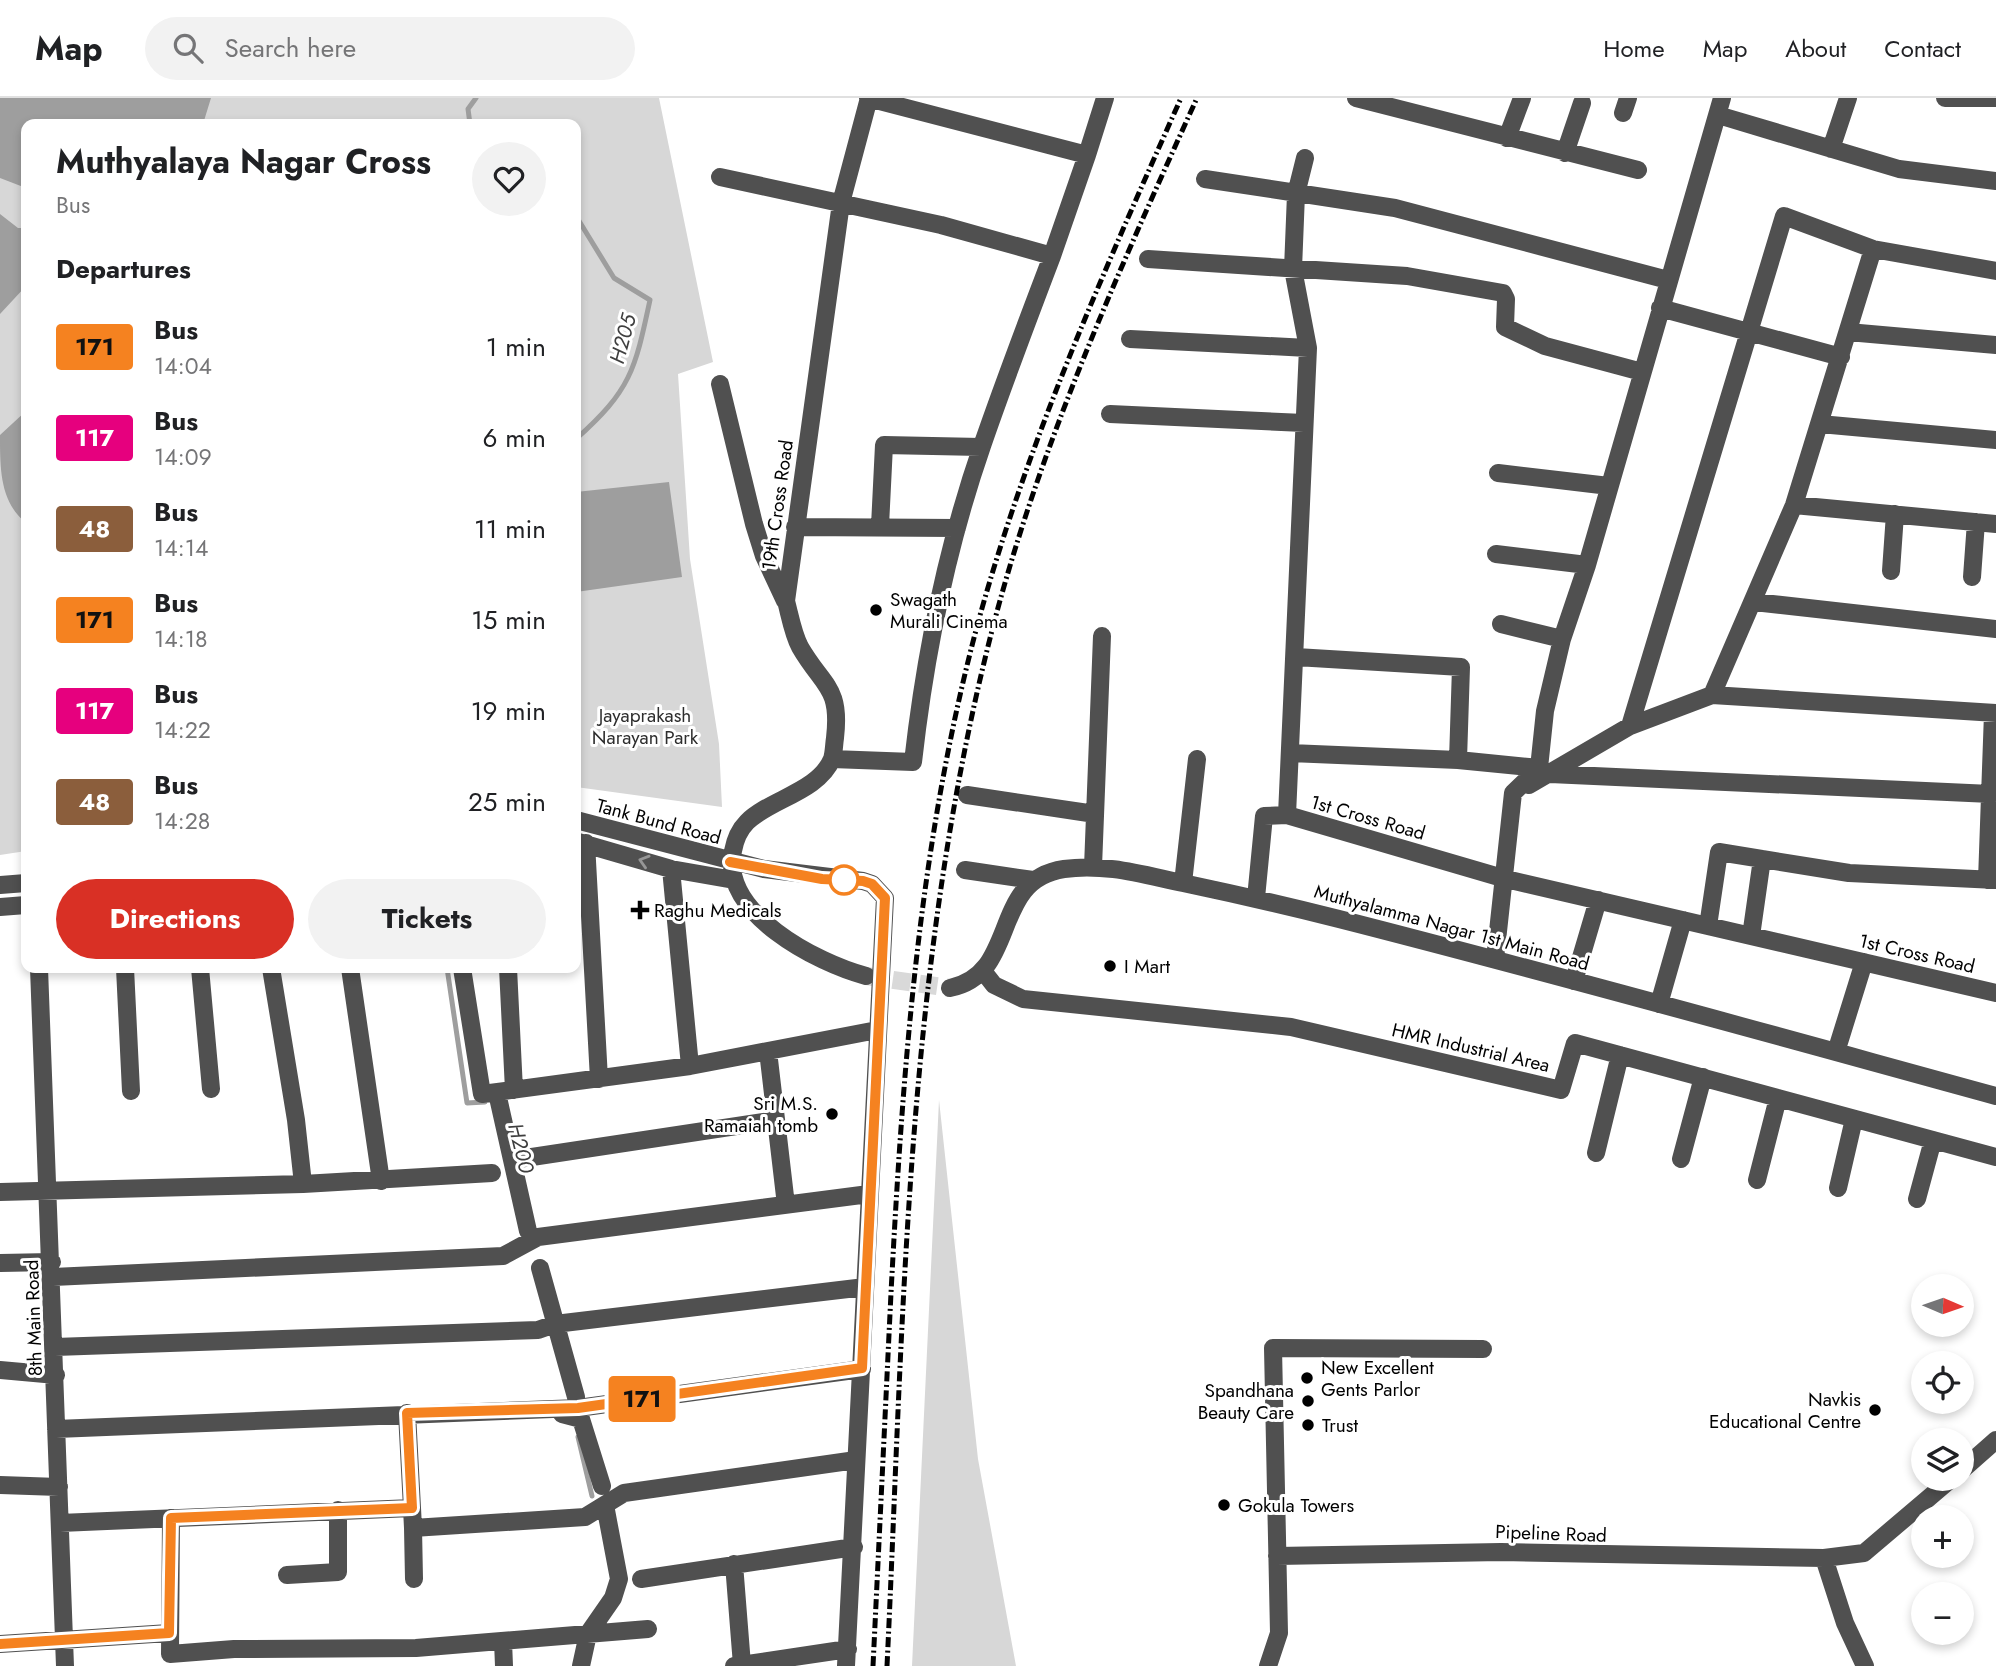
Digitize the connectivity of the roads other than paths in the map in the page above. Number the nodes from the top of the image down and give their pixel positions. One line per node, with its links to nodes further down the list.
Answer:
1 (869, 98): 14 (street); 21 (street, 19th Cross Road)
2 (1105, 98): 14 (street)
3 (1356, 98): 9 (street)
4 (1521, 98): 11 (street)
5 (1848, 98): 12 (street)
6 (1945, 98): 7 (street)
7 (1996, 98)
8 (1581, 103): 13 (street)
9 (1405, 105): 11 (street)
10 (1720, 106): 12 (street); 27 (street)
11 (1507, 138): 13 (street)
12 (1832, 149): 19 (street)
13 (1565, 153): 16 (street)
14 (1087, 155): 23 (street)
15 (1305, 158): 20 (street, 1st Cross Road)
16 (1638, 170)
17 (720, 177): 21 (street)
18 (1205, 179): 20 (street)
19 (1996, 181)
20 (1296, 194): 25 (street, 1st Cross Road); 27 (street)
21 (841, 203): 23 (street); 49 (street, 19th Cross Road)
22 (1873, 249): 26 (street); 29 (street); 30 (street)
23 (1052, 256): 41 (street)
24 (1148, 259): 25 (street)
25 (1293, 270): 33 (street, 1st Cross Road); 35 (street)
26 (1996, 271)
27 (1668, 281): 28 (street)
28 (1660, 308): 29 (street); 35 (street)
29 (1748, 331): 34 (street); 64 (street)
30 (1848, 332): 32 (street); 34 (street)
31 (1130, 339): 33 (street)
32 (1996, 345)
33 (1308, 348): 38 (street, 1st Cross Road)
34 (1841, 357): 39 (street)
35 (1642, 372): 43 (street)
36 (720, 384): 55 (street)
37 (1110, 414): 38 (street)
38 (1304, 423): 61 (street, 1st Cross Road)
39 (1820, 424): 40 (street); 44 (street)
40 (1996, 440)
41 (981, 447): 48 (street); 50 (street)
42 (1498, 473): 43 (street)
43 (1609, 486): 52 (street)
44 (1794, 505): 45 (street); 56 (street)
45 (1895, 514): 46 (street); 53 (street)
46 (1976, 522): 47 (street); 54 (street)
47 (1996, 524)
48 (880, 526): 49 (street); 50 (street)
49 (795, 527): 55 (street, 19th Cross Road)
50 (957, 528): 66 (street)
51 (1496, 554): 52 (street)
52 (1587, 565): 60 (street)
53 (1891, 570)
54 (1972, 578)
55 (786, 601): 66 (street, 19th Cross Road)
56 (1754, 602): 58 (street); 62 (street)
57 (1501, 624): 60 (street)
58 (1996, 629)
59 (1102, 636): 72 (street)
60 (1562, 639): 69 (street)
61 (1296, 657): 65 (street, 1st Cross Road); 68 (street)
62 (1712, 695): 63 (street); 64 (street)
63 (1995, 713): 70 (street)
64 (1630, 726): 69 (street)
65 (1290, 753): 68 (street); 73 (street, 1st Cross Road)
66 (832, 759): 77 (street)
67 (1197, 759): 86 (street)
68 (1458, 760): 69 (street)
69 (1544, 771): 70 (street); 81 (street)
70 (1991, 794): 84 (street)
71 (967, 795): 72 (street)
72 (1095, 814): 78 (street)
73 (1287, 815): 81 (street, 1st Cross Road); 88 (street)
74 (581, 821): 77 (street, Tank Bund Road)
75 (581, 843): 79 (street, one-way to 75); 116 (street)
76 (1762, 859): 84 (street); 93 (street); 94 (street)
77 (730, 862): 82 (street); 110 (street, Tank Bund Road)
78 (1093, 867): 83 (street, Muthyalamma Nagar 1st Main Road); 86 (street, Muthyalamma Nagar 1st Main Road)
79 (671, 869): 82 (street); 114 (street)
80 (965, 870): 83 (street)
81 (1506, 879): 89 (street, 1st Cross Road); 95 (street)
82 (734, 880): 105 (street)
83 (1033, 880): 97 (street)
84 (1992, 880)
85 (21, 883): 87 (street)
86 (1183, 883): 88 (street, Muthyalamma Nagar 1st Main Road)
87 (0, 885)
88 (1256, 898): 95 (street, Muthyalamma Nagar 1st Main Road)
89 (1598, 900): 92 (street, 1st Cross Road); 106 (street)
90 (21, 905): 91 (street)
91 (0, 907)
92 (1683, 920): 93 (street, 1st Cross Road); 109 (street)
93 (1708, 926): 94 (street, 1st Cross Road)
94 (1751, 936): 96 (street, 1st Cross Road)
95 (1495, 959): 106 (street, Muthyalamma Nagar 1st Main Road)
96 (1864, 962): 108 (street, 1st Cross Road); 112 (street)
97 (983, 971): 107 (street); 113 (street, HMR Industrial Area)
98 (39, 973): 134 (street, 8th Main Road)
99 (124, 973): 118 (street)
100 (200, 973): 117 (street)
101 (272, 973): 132 (street)
102 (351, 973): 131 (street)
103 (463, 973): 119 (street)
104 (508, 973): 119 (street)
105 (866, 976)
106 (1574, 981): 109 (street, Muthyalamma Nagar 1st Main Road)
107 (950, 988)
108 (1996, 993)
109 (1659, 1004): 112 (street, Muthyalamma Nagar 1st Main Road)
110 (877, 1030): 111 (street); 136 (street, Tank Bund Road)
111 (768, 1051): 114 (street); 123 (street)
112 (1836, 1052): 120 (street, Muthyalamma Nagar 1st Main Road)
113 (1620, 1055): 115 (street, HMR Industrial Area); 125 (street)
114 (690, 1066): 116 (street)
115 (1703, 1077): 121 (street, HMR Industrial Area); 127 (street)
116 (599, 1079): 119 (street)
117 (211, 1089)
118 (131, 1091)
119 (505, 1092): 128 (street)
120 (1996, 1096)
121 (1778, 1098): 122 (street, HMR Industrial Area); 130 (street)
122 (1854, 1119): 124 (street, HMR Industrial Area); 133 (street)
123 (776, 1120): 128 (street); 138 (street)
124 (1933, 1140): 126 (street, HMR Industrial Area); 137 (street)
125 (1596, 1153)
126 (1996, 1157)
127 (1681, 1159)
128 (512, 1160): 139 (street)
129 (492, 1173): 131 (street)
130 (1757, 1180)
131 (381, 1181): 132 (street)
132 (303, 1184): 134 (street)
133 (1838, 1188)
134 (48, 1191): 135 (street); 142 (street, 8th Main Road)
135 (0, 1192)
136 (869, 1194): 138 (street); 143 (street, Tank Bund Road)
137 (1917, 1199)
138 (786, 1205): 142 (street)
139 (528, 1231)
140 (0, 1263): 142 (street)
141 (540, 1268): 144 (street)
142 (52, 1269): 145 (street, 8th Main Road)
143 (865, 1287): 144 (street); 147 (street, Tank Bund Road)
144 (555, 1324): 145 (street); 150 (street)
145 (55, 1347): 149 (street, 8th Main Road)
146 (1483, 1349): 168 (street)
147 (862, 1368): 151 (street); 156 (street, Tank Bund Road)
148 (0, 1370): 149 (street)
149 (56, 1375): 153 (street, 8th Main Road)
150 (576, 1397)
151 (559, 1408): 152 (street); 158 (street)
152 (407, 1413): 153 (street); 162 (street)
153 (56, 1429): 159 (street, 8th Main Road)
154 (1996, 1440): 155 (street)
155 (1974, 1459)
156 (856, 1460): 161 (street); 167 (street, Tank Bund Road)
157 (0, 1485): 159 (street)
158 (601, 1486)
159 (58, 1488): 165 (street, 8th Main Road)
160 (1937, 1491): 169 (street, Pipeline Road)
161 (605, 1505): 166 (street); 176 (street)
162 (412, 1508): 163 (street); 166 (street)
163 (338, 1510): 164 (street); 171 (street)
164 (171, 1518): 165 (street); 175 (street)
165 (61, 1523): 177 (street, 8th Main Road)
166 (413, 1528): 172 (street)
167 (854, 1547): 170 (street); 180 (street, Tank Bund Road)
168 (1276, 1556): 169 (street, Pipeline Road); 186 (street)
169 (1824, 1558): 187 (street)
170 (734, 1564): 173 (street); 182 (street)
171 (287, 1575)
172 (414, 1578)
173 (641, 1579)
174 (648, 1629): 176 (street)
175 (169, 1633): 177 (street); 181 (street)
176 (589, 1634): 178 (street); 185 (street)
177 (65, 1639): 179 (street); 183 (street, 8th Main Road)
178 (503, 1641): 181 (street); 184 (street)
179 (0, 1644)
180 (847, 1657): 182 (street)
181 (234, 1658)
182 (738, 1665)
183 (65, 1666)
184 (504, 1666)
185 (581, 1666)
186 (1268, 1666)
187 (1865, 1666)

